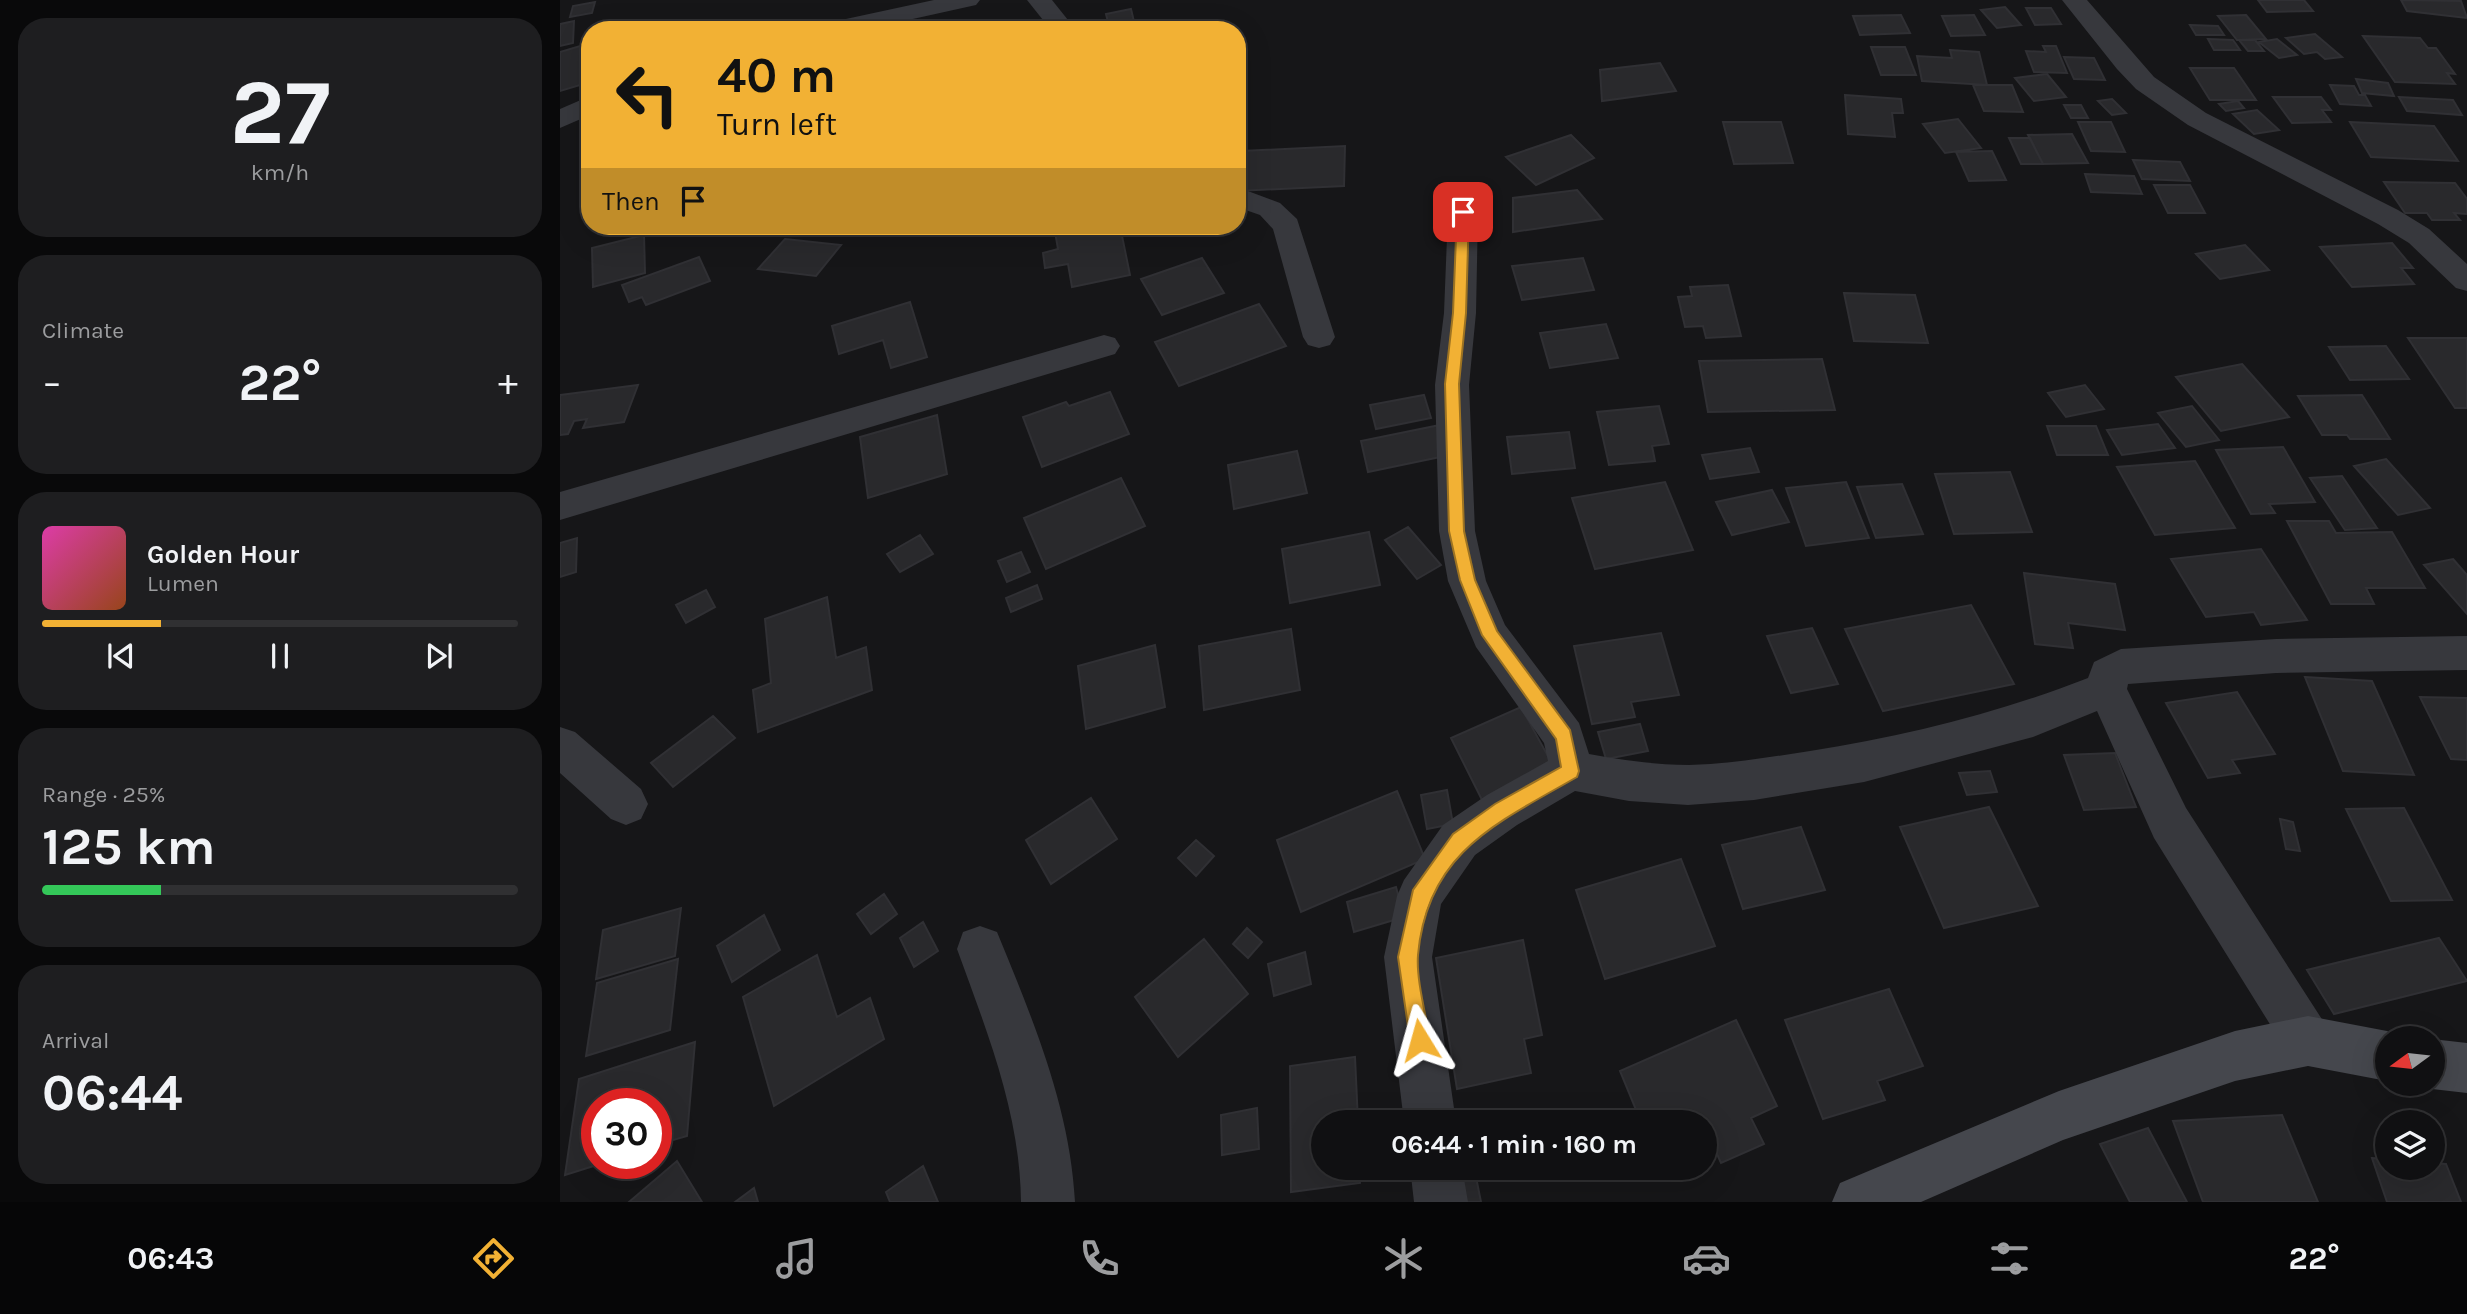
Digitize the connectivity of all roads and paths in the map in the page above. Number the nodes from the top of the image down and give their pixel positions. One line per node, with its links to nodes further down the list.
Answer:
1 (968, 0): 4 (street)
2 (1040, 0): 5 (street)
3 (2074, 0): 10 (street)
4 (869, 21)
5 (1057, 21)
6 (581, 109): 7 (street)
7 (560, 120)
8 (1246, 200): 11 (street)
9 (1463, 212): 17 (street)
10 (2467, 281)
11 (1319, 337)
12 (1104, 346): 13 (street)
13 (560, 506)
14 (2467, 653): 15 (street)
15 (2107, 689): 17 (street); 20 (street)
16 (560, 746): 18 (street)
17 (1571, 771): 24 (street)
18 (626, 804)
19 (980, 949): 26 (street)
20 (2308, 1041): 21 (street); 28 (street)
21 (2375, 1054)
22 (2445, 1065): 23 (street)
23 (2467, 1068)
24 (1428, 1110)
25 (1438, 1180): 27 (street)
26 (1048, 1202)
27 (1441, 1202)
28 (1859, 1202)

